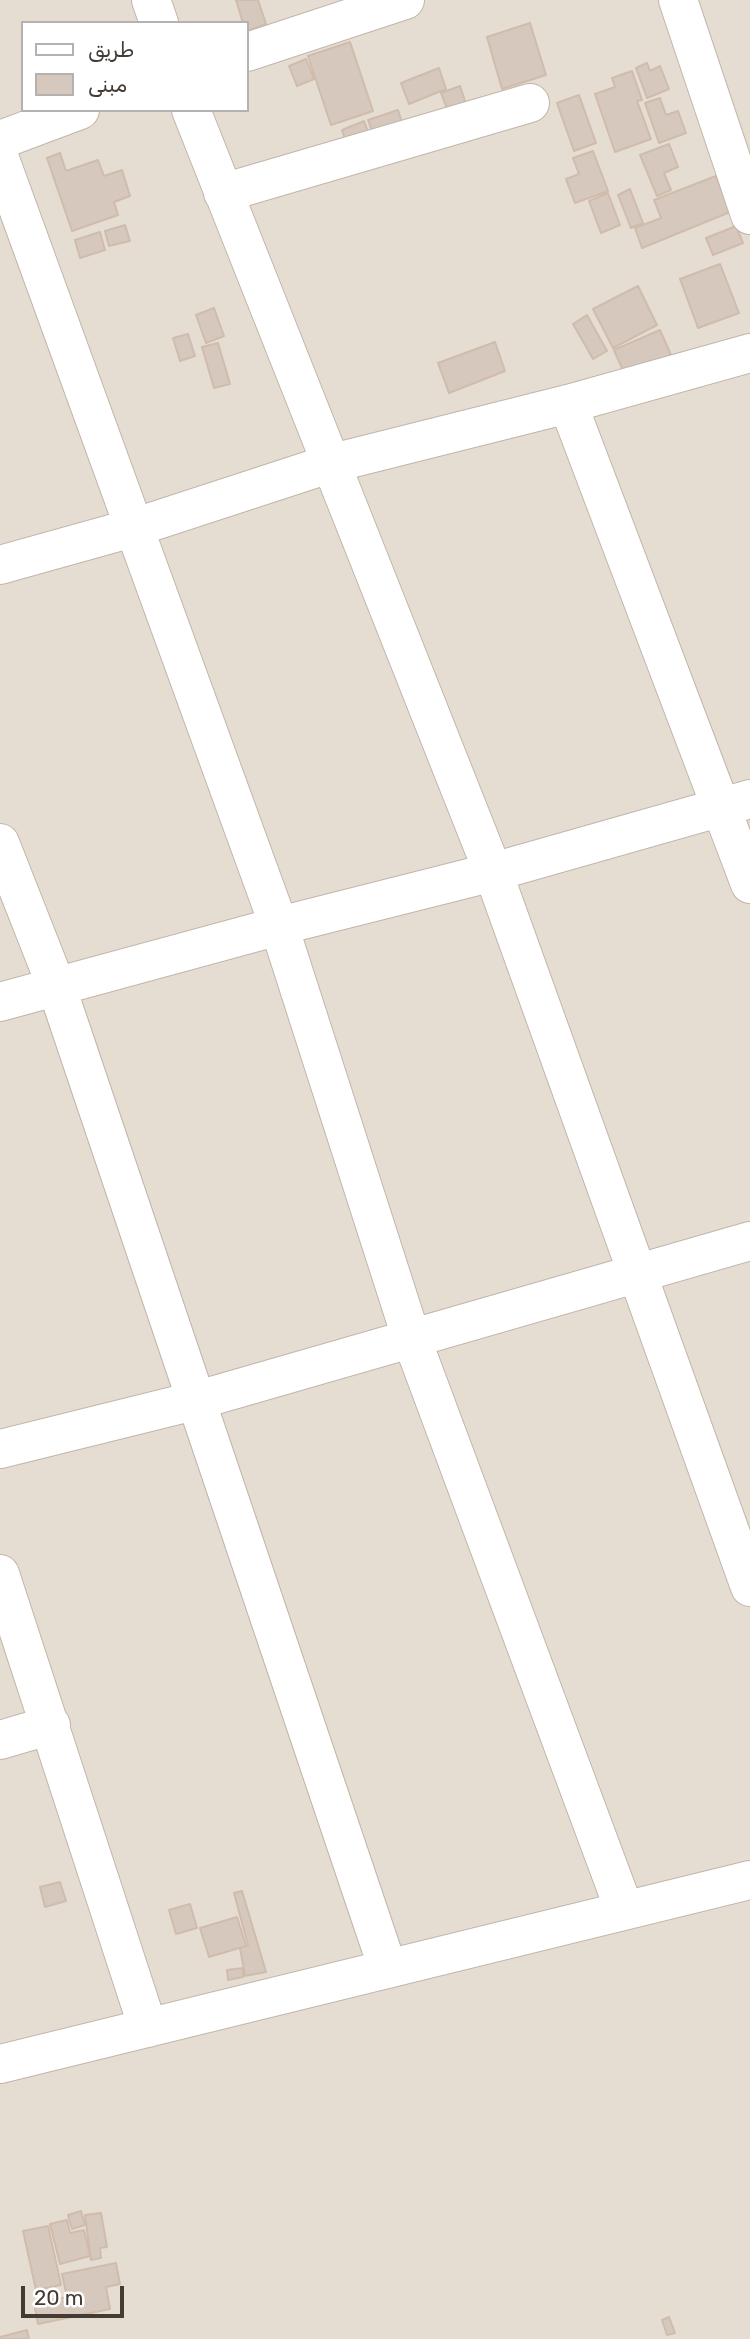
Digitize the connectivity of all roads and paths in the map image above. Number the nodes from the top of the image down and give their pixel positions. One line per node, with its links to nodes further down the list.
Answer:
1 (151, 0): 4 (street)
2 (405, 0): 5 (street)
3 (678, 0): 12 (street)
4 (158, 21)
5 (248, 52)
6 (530, 103): 11 (street)
7 (75, 112): 9 (street)
8 (192, 112): 11 (street)
9 (0, 140)
10 (0, 159): 16 (street)
11 (223, 193): 15 (street)
12 (750, 215)
13 (750, 353): 14 (street)
14 (568, 404): 15 (street); 18 (street)
15 (329, 464): 16 (street); 20 (street)
16 (136, 527): 17 (street); 22 (street)
17 (0, 565)
18 (735, 803): 20 (street); 21 (street)
19 (0, 843): 23 (street)
20 (493, 872): 22 (street); 26 (street)
21 (750, 884)
22 (279, 926): 23 (street); 27 (street)
23 (57, 988): 24 (street); 28 (street)
24 (0, 1002)
25 (750, 1241): 26 (street)
26 (640, 1275): 27 (street); 31 (street)
27 (411, 1337): 28 (street); 35 (street)
28 (198, 1400): 29 (street); 36 (street)
29 (0, 1449)
30 (0, 1574): 32 (street)
31 (750, 1587)
32 (51, 1725): 33 (street); 37 (street)
33 (0, 1740)
34 (750, 1880): 35 (street)
35 (624, 1909): 36 (street)
36 (388, 1969): 37 (street)
37 (148, 2028): 38 (street)
38 (0, 2064)

